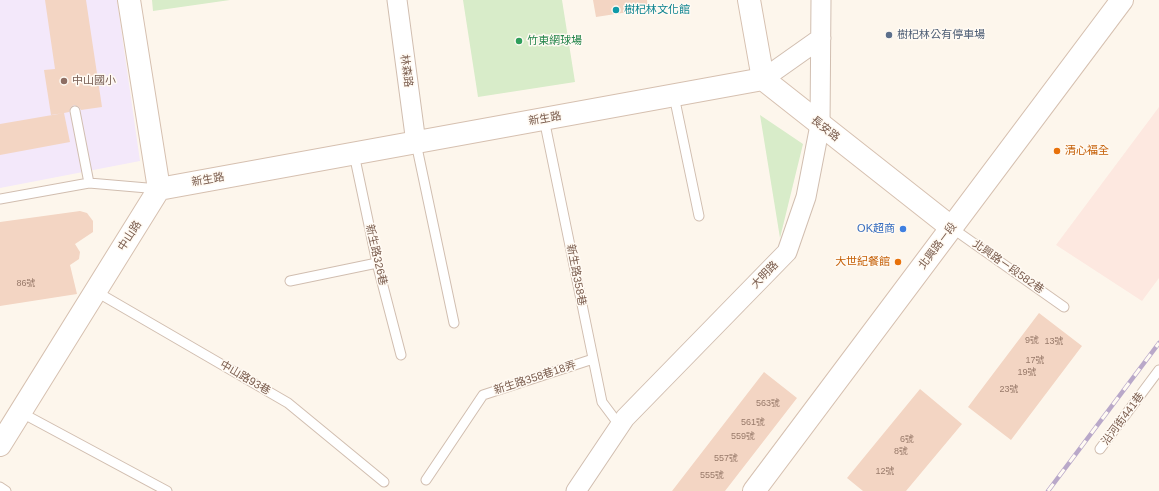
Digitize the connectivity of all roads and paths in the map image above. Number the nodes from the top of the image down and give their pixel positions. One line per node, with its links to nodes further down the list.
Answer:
1 (129, 0): 15 (street)
2 (397, 0): 12 (street, 林森路)
3 (749, 0): 7 (street)
4 (821, 0): 6 (street, 大明路)
5 (1122, 0): 18 (street, 北興路ㄧ段)
6 (821, 38): 7 (street, 新生路); 11 (street, 大明路)
7 (763, 80): 8 (street, 新生路); 11 (street, 長安路)
8 (674, 96): 10 (street, 新生路); 17 (lane)
9 (75, 111): 14 (lane)
10 (544, 119): 12 (street, 新生路); 25 (lane, 新生路358巷)
11 (820, 126): 18 (street, 長安路); 28 (street, 大明路)
12 (416, 143): 13 (street, 新生路); 23 (lane)
13 (354, 154): 15 (street, 新生路); 19 (lane, 新生路326巷)
14 (89, 183): 15 (lane, 新生路); 16 (lane, 新生路)
15 (159, 189): 21 (street, 中山路)
16 (0, 199)
17 (699, 216)
18 (952, 228): 22 (lane, 北興路ㄧ段582巷); 37 (street, 北興路ㄧ段)
19 (377, 263): 20 (lane); 24 (lane, 新生路326巷)
20 (290, 281)
21 (95, 291): 27 (street, 中山路); 32 (lane, 中山路93巷)
22 (1064, 307)
23 (454, 323)
24 (401, 355)
25 (593, 359): 28 (lane, 新生路358巷); 31 (lane, 新生路358巷18弄)
26 (1159, 370): 30 (lane, 沿河街441巷)
27 (20, 412): 29 (street, 中山路); 35 (lane)
28 (620, 426): 36 (street, 大明路)
29 (0, 445)
30 (1100, 449)
31 (426, 480)
32 (384, 482)
33 (0, 487): 34 (lane)
34 (6, 491)
35 (167, 491)
36 (576, 491)
37 (754, 491)

